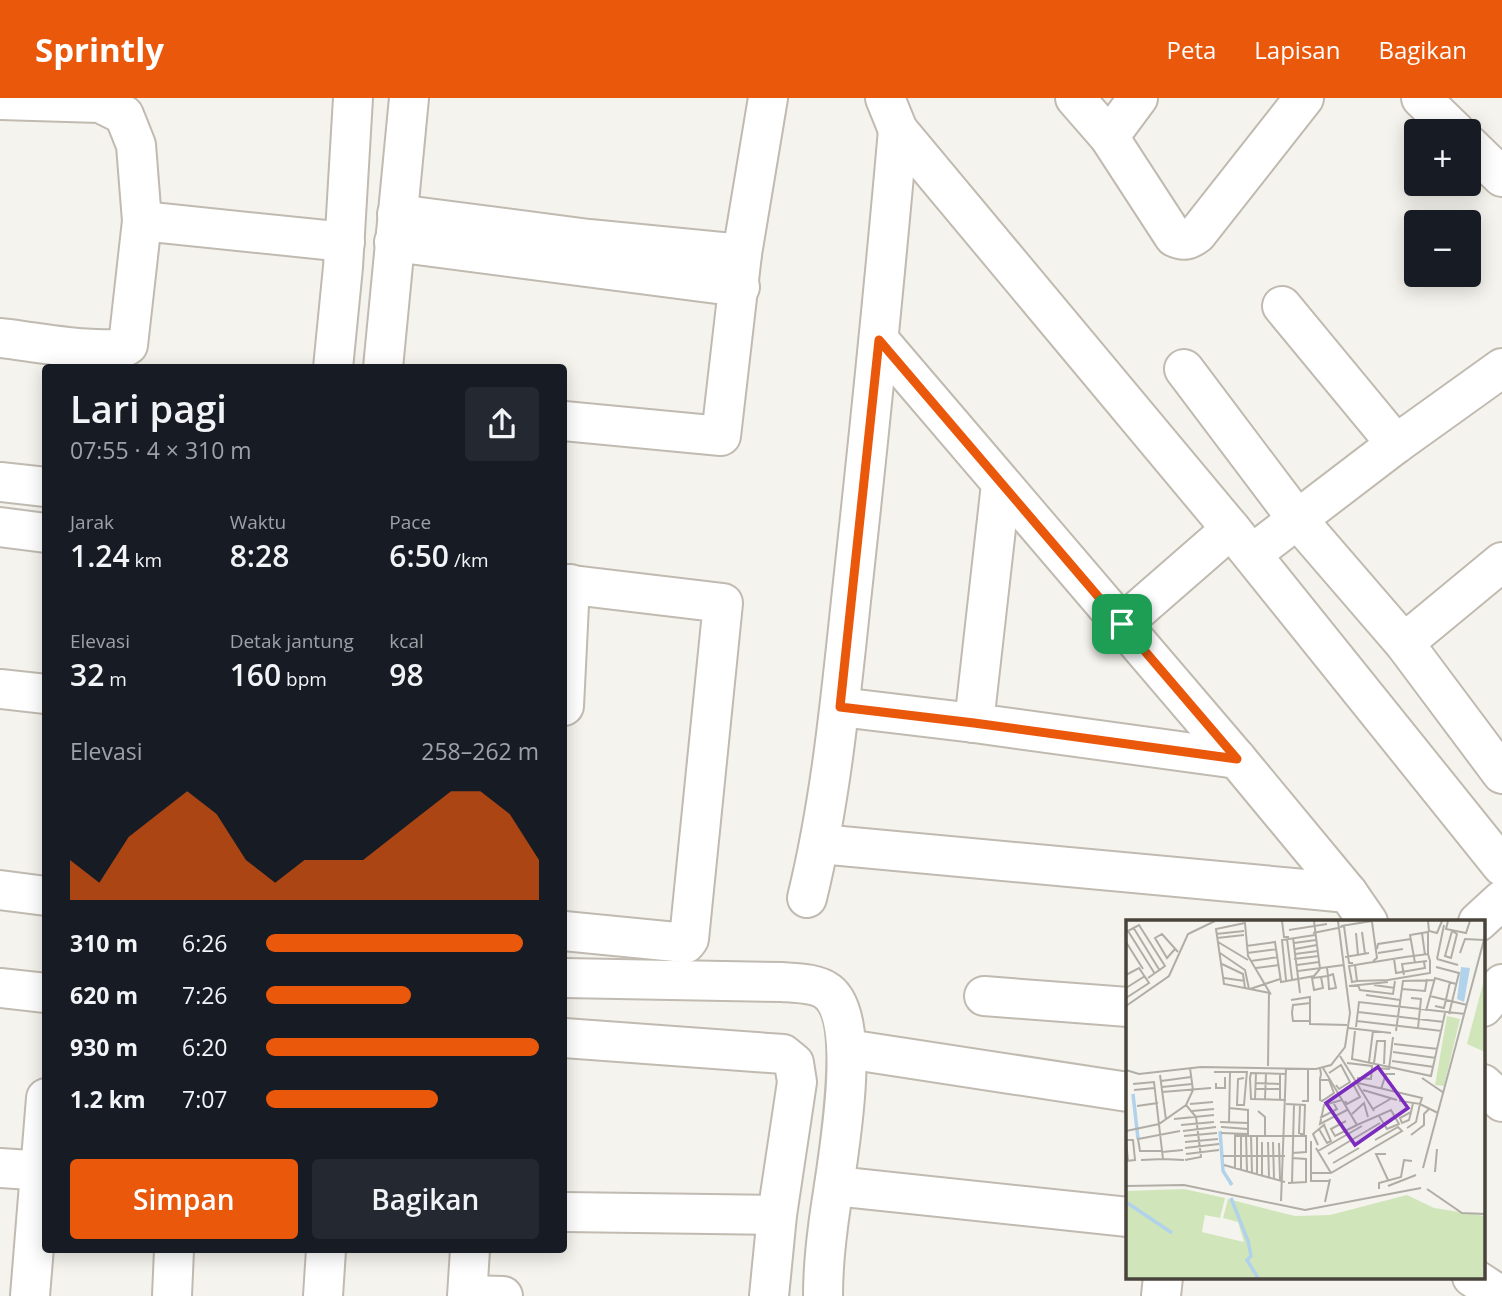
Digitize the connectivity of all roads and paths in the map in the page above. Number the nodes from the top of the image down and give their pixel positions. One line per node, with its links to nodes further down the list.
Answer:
1 (353, 98): 16 (street)
2 (409, 98): 15 (street)
3 (768, 98): 17 (street)
4 (1075, 98): 11 (street)
5 (1138, 98): 11 (street)
6 (1304, 98): 11 (street)
7 (1421, 98): 10 (street)
8 (0, 100): 14 (street)
9 (891, 114): 20 (street); 33 (street)
10 (1443, 119)
11 (1109, 137)
12 (1481, 157): 13 (street)
13 (1502, 177)
14 (142, 221): 16 (street); 19 (street)
15 (396, 228): 17 (street); 22 (street)
16 (345, 242): 21 (street)
17 (741, 270): 25 (street)
18 (1282, 306): 26 (street)
19 (0, 338)
20 (879, 340): 28 (street); 40 (street)
21 (333, 364)
22 (383, 364)
23 (1502, 368): 26 (street)
24 (1184, 369): 30 (street)
25 (567, 421)
26 (1396, 443): 30 (street)
27 (0, 482): 29 (street)
28 (1001, 484): 36 (street); 41 (street)
29 (42, 486)
30 (1297, 519): 33 (street); 37 (street)
31 (0, 527): 32 (street)
32 (42, 532)
33 (1241, 541): 36 (street); 45 (street)
34 (1502, 562): 37 (street)
35 (567, 584): 52 (street)
36 (1122, 624): 43 (street)
37 (1404, 643): 42 (street)
38 (0, 689): 39 (street)
39 (42, 694)
40 (840, 707): 41 (street); 44 (street)
41 (974, 723): 43 (street)
42 (1496, 751)
43 (1237, 759): 50 (street)
44 (820, 844): 48 (street); 50 (street)
45 (1502, 866)
46 (0, 890): 47 (street)
47 (42, 895)
48 (807, 898)
49 (1502, 901): 51 (street)
50 (1358, 907)
51 (1480, 920)
52 (567, 931)
53 (567, 978): 61 (street)
54 (1502, 984): 58 (street)
55 (0, 988): 56 (street)
56 (42, 993)
57 (984, 996): 59 (street)
58 (1484, 1006)
59 (1126, 1007)
60 (567, 1038): 70 (street)
61 (847, 1049): 63 (street); 68 (street)
62 (1484, 1085): 64 (street)
63 (1126, 1092)
64 (1502, 1102)
65 (0, 1168): 66 (street)
66 (42, 1171)
67 (42, 1181): 77 (street)
68 (835, 1186): 71 (street); 82 (street)
69 (567, 1212): 70 (street)
70 (777, 1215): 81 (street)
71 (1126, 1217)
72 (174, 1253): 78 (street)
73 (326, 1253): 79 (street)
74 (471, 1253): 80 (street)
75 (1163, 1278): 83 (street)
76 (1474, 1278): 84 (street)
77 (30, 1296)
78 (172, 1296)
79 (323, 1296)
80 (479, 1296)
81 (769, 1296)
82 (823, 1296)
83 (1161, 1296)
84 (1501, 1296)

